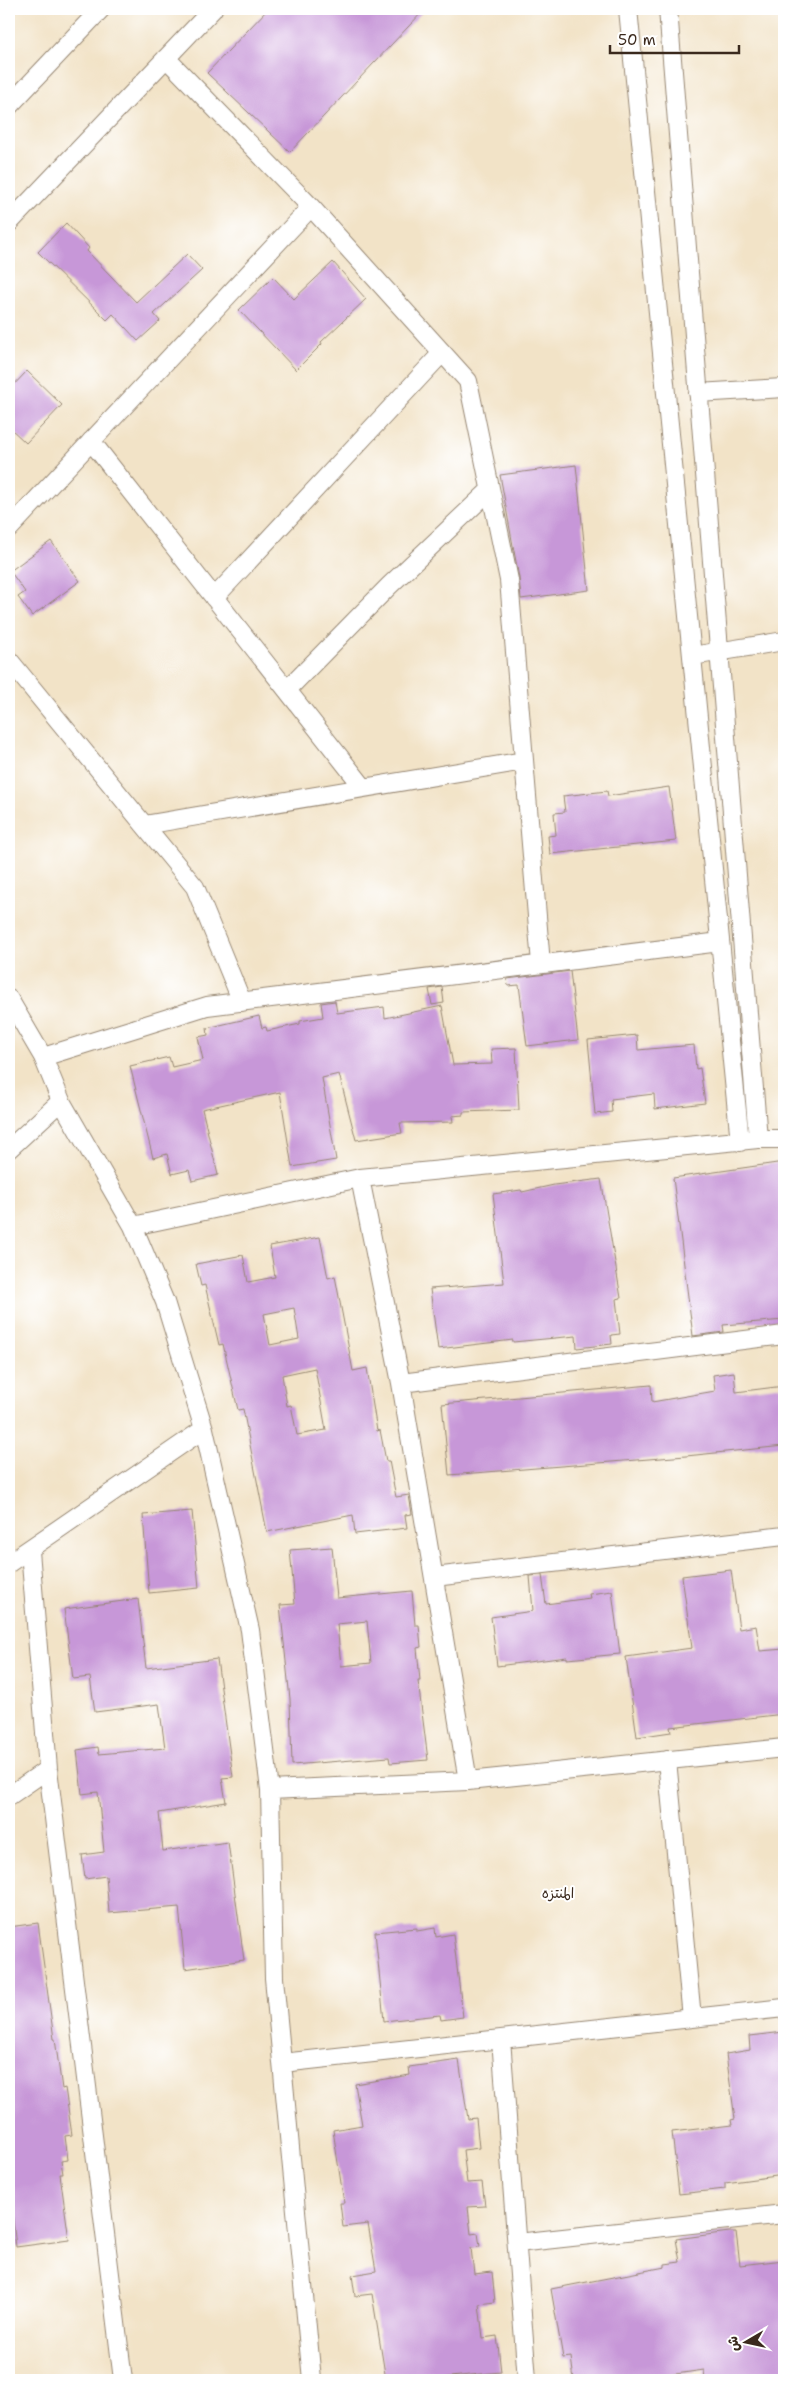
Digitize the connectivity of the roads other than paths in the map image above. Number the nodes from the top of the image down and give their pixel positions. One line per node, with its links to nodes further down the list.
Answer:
1 (101, 9): 6 (street)
2 (213, 9): 5 (street)
3 (628, 9): 18 (street)
4 (668, 9): 11 (street)
5 (166, 58): 7 (street); 8 (street)
6 (9, 106)
7 (311, 207): 9 (street); 12 (street)
8 (9, 222)
9 (442, 353): 13 (street); 15 (street)
10 (784, 388): 11 (street)
11 (698, 393): 17 (street)
12 (91, 441): 14 (street); 15 (street)
13 (490, 490): 20 (street); 21 (street)
14 (9, 529)
15 (214, 598): 20 (street)
16 (784, 641): 17 (street)
17 (719, 652): 18 (street); 30 (street)
18 (692, 656): 24 (street)
19 (9, 660): 23 (street)
20 (288, 690): 22 (street)
21 (524, 761): 22 (street); 25 (street)
22 (364, 788): 23 (street)
23 (144, 825): 27 (street)
24 (720, 942): 25 (street); 32 (street)
25 (541, 964): 27 (street)
26 (9, 999): 28 (street)
27 (242, 1002): 28 (street)
28 (43, 1057): 29 (street)
29 (61, 1101): 33 (street); 35 (street)
30 (758, 1139): 31 (street); 32 (street)
31 (784, 1140)
32 (740, 1142): 34 (street)
33 (9, 1149)
34 (360, 1178): 35 (street); 37 (street)
35 (133, 1226): 38 (street)
36 (784, 1335): 37 (street)
37 (402, 1383): 42 (street)
38 (204, 1429): 40 (street); 47 (street)
39 (784, 1536): 42 (street)
40 (30, 1551): 41 (street); 45 (street)
41 (9, 1564)
42 (434, 1576): 46 (street)
43 (784, 1748): 44 (street)
44 (668, 1760): 46 (street); 50 (street)
45 (48, 1770): 48 (street); 55 (street)
46 (468, 1781): 47 (street)
47 (270, 1790): 52 (street)
48 (9, 1796)
49 (784, 2008): 50 (street)
50 (692, 2018): 51 (street)
51 (501, 2039): 52 (street); 54 (street)
52 (282, 2063): 56 (street)
53 (784, 2214): 54 (street)
54 (517, 2243): 57 (street)
55 (123, 2380)
56 (312, 2380)
57 (528, 2380)

